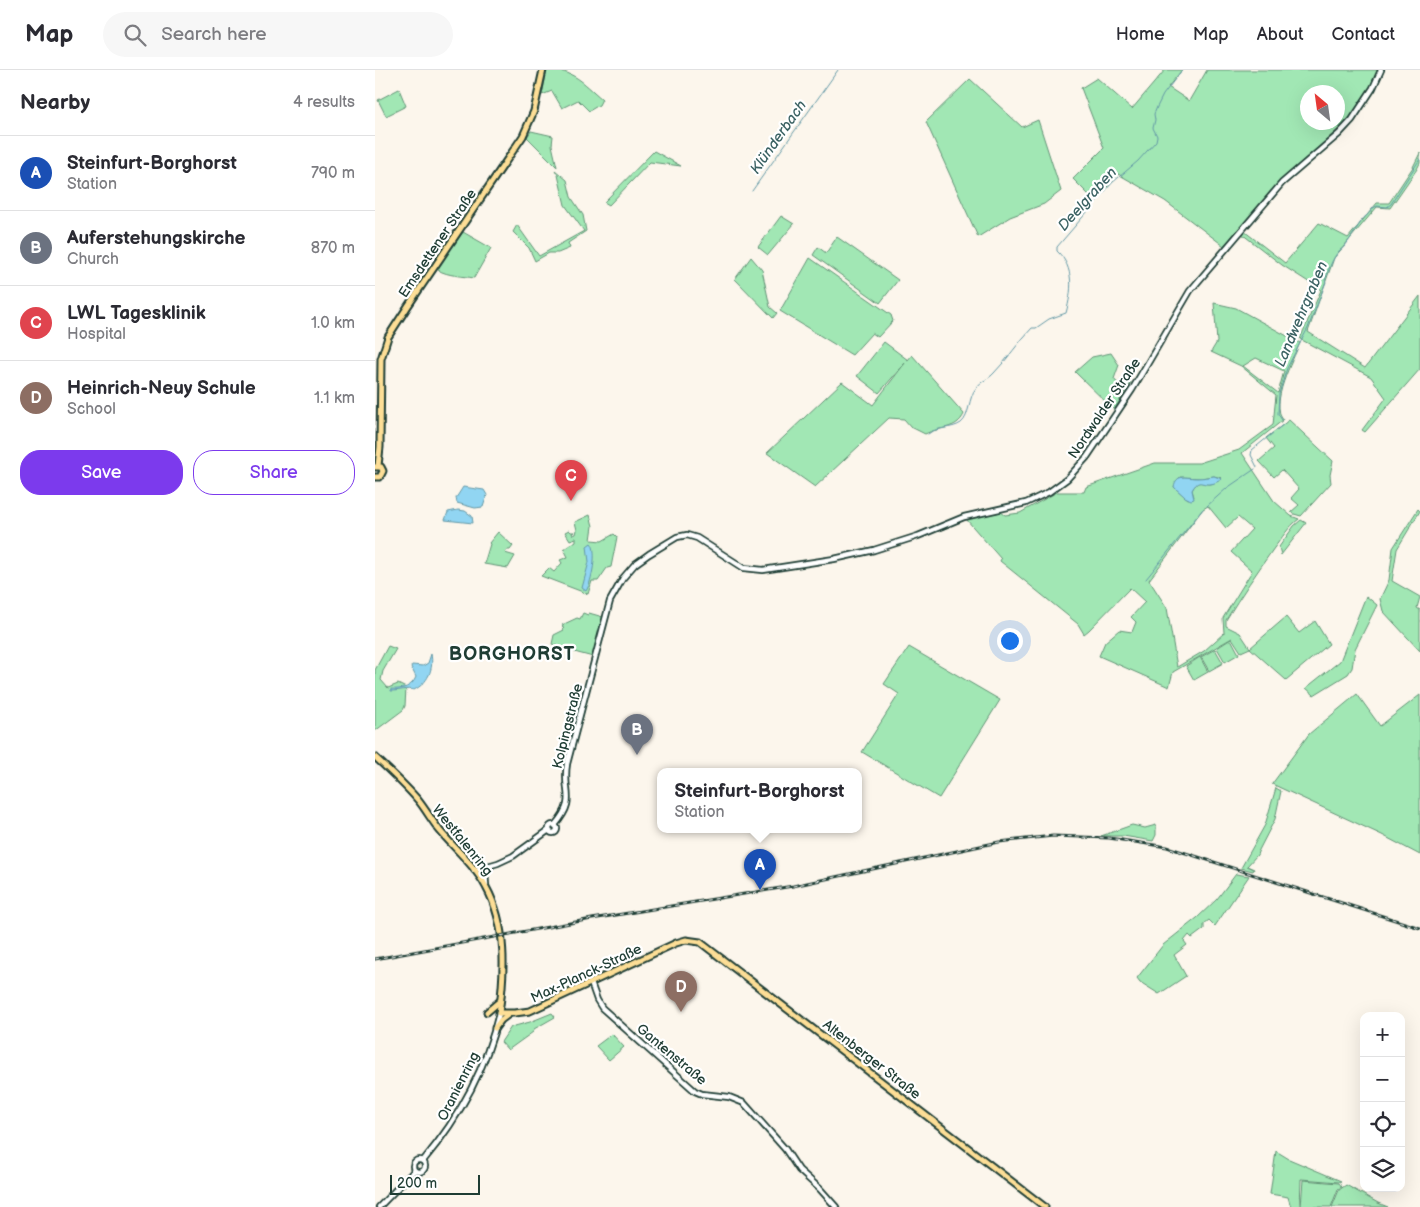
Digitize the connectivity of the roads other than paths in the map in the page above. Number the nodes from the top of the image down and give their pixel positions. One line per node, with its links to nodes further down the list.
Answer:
1 (543, 70): 3 (main road, Emsdettener Straße)
2 (1381, 70): 5 (street, Nordwalder Straße)
3 (377, 466): 4 (main road, Emsdettener Straße)
4 (375, 478)
5 (610, 601): 7 (street, Kolpingstraße)
6 (375, 756): 8 (main road, Westfalenring)
7 (492, 865): 8 (street, Kolpingstraße); 9 (street)
8 (474, 870): 9 (main road, Westfalenring)
9 (486, 887): 12 (main road, Westfalenring)
10 (680, 942): 11 (main road, Max-Planck-Straße); 21 (main road, Altenberger Straße)
11 (591, 983): 15 (main road, Max-Planck-Straße); 20 (street, Gantenstraße)
12 (501, 1000): 13 (main road); 14 (main road, Westfalenring)
13 (487, 1012)
14 (499, 1013): 15 (main road, Max-Planck-Straße); 16 (street, Oranienring)
15 (509, 1014): 16 (main road)
16 (495, 1028): 17 (street, Oranienring)
17 (423, 1161): 18 (street, Oranienring); 18 (street, Oranienring)
18 (414, 1171): 19 (street, Oranienring)
19 (379, 1207)
20 (836, 1207)
21 (1045, 1207)

